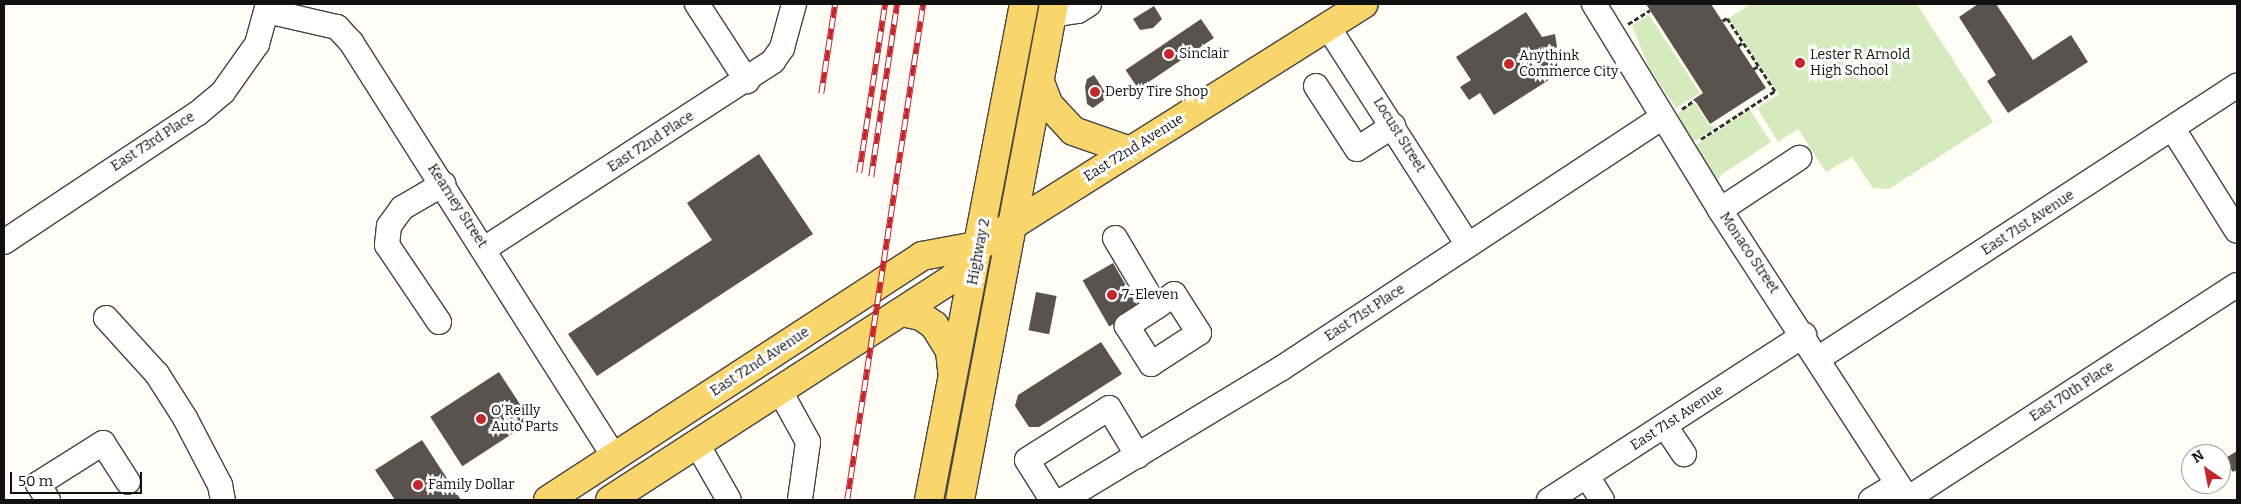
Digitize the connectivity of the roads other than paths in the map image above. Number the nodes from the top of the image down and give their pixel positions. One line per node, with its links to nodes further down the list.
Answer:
1 (697, 4): 10 (street)
2 (1024, 4): 25 (main road, Highway 2)
3 (1089, 4): 8 (street)
4 (1363, 4): 9 (main road, East 72nd Avenue)
5 (1594, 4): 14 (street, Monaco Street)
6 (268, 8): 19 (street, Kearney Street); 24 (street, East 73rd Place)
7 (793, 8): 10 (street, East 72nd Place)
8 (1053, 9): 11 (main road, Highway 2)
9 (1328, 27): 15 (street, Locust Street); 17 (main road, East 72nd Avenue)
10 (747, 81): 27 (street, East 72nd Place)
11 (1040, 82): 17 (main road); 21 (main road, Highway 2)
12 (1316, 86): 15 (street)
13 (2237, 86): 16 (street, East 71st Avenue)
14 (1662, 117): 20 (street, Monaco Street); 26 (street, East 71st Place)
15 (1393, 126): 26 (street, Locust Street)
16 (2173, 129): 22 (street); 34 (street, East 71st Avenue)
17 (1130, 151): 21 (main road, East 72nd Avenue)
18 (1799, 158): 20 (street)
19 (442, 184): 27 (street, Kearney Street); 32 (street)
20 (1720, 210): 33 (street, Monaco Street)
21 (1012, 225): 25 (main road, East 72nd Avenue); 53 (main road, Highway 2)
22 (2237, 231)
23 (1115, 238): 29 (street)
24 (4, 242)
25 (981, 245): 30 (main road, East 72nd Avenue); 35 (main road, Highway 2); 41 (main road, East 72nd Avenue)
26 (1468, 245): 39 (street, East 71st Place)
27 (484, 249): 41 (street, Kearney Street)
28 (2237, 285): 44 (street, East 70th Place)
29 (1156, 307)
30 (902, 312): 35 (main road); 36 (main road, East 72nd Avenue)
31 (106, 318): 47 (street)
32 (439, 322)
33 (1804, 336): 34 (street, Monaco Street); 37 (street, East 71st Avenue)
34 (1819, 358): 44 (street, Monaco Street)
35 (952, 388): 52 (main road, Highway 2)
36 (780, 391): 38 (main road, East 72nd Avenue); 51 (street)
37 (1665, 426): 40 (street); 42 (street, East 71st Avenue)
38 (696, 444): 49 (main road, East 72nd Avenue); 50 (street)
39 (1145, 452): 54 (street); 55 (street, East 71st Place)
40 (1684, 454)
41 (614, 456): 48 (main road, East 72nd Avenue)
42 (1587, 476): 45 (street, East 71st Avenue); 56 (street)
43 (128, 482): 46 (street)
44 (1904, 494): 57 (street, East 70th Place)
45 (1554, 499)
46 (48, 500)
47 (223, 500)
48 (548, 500)
49 (610, 500)
50 (730, 500)
51 (800, 500)
52 (929, 500)
53 (960, 500)
54 (1052, 500)
55 (1063, 500)
56 (1602, 500)
57 (1871, 500)

